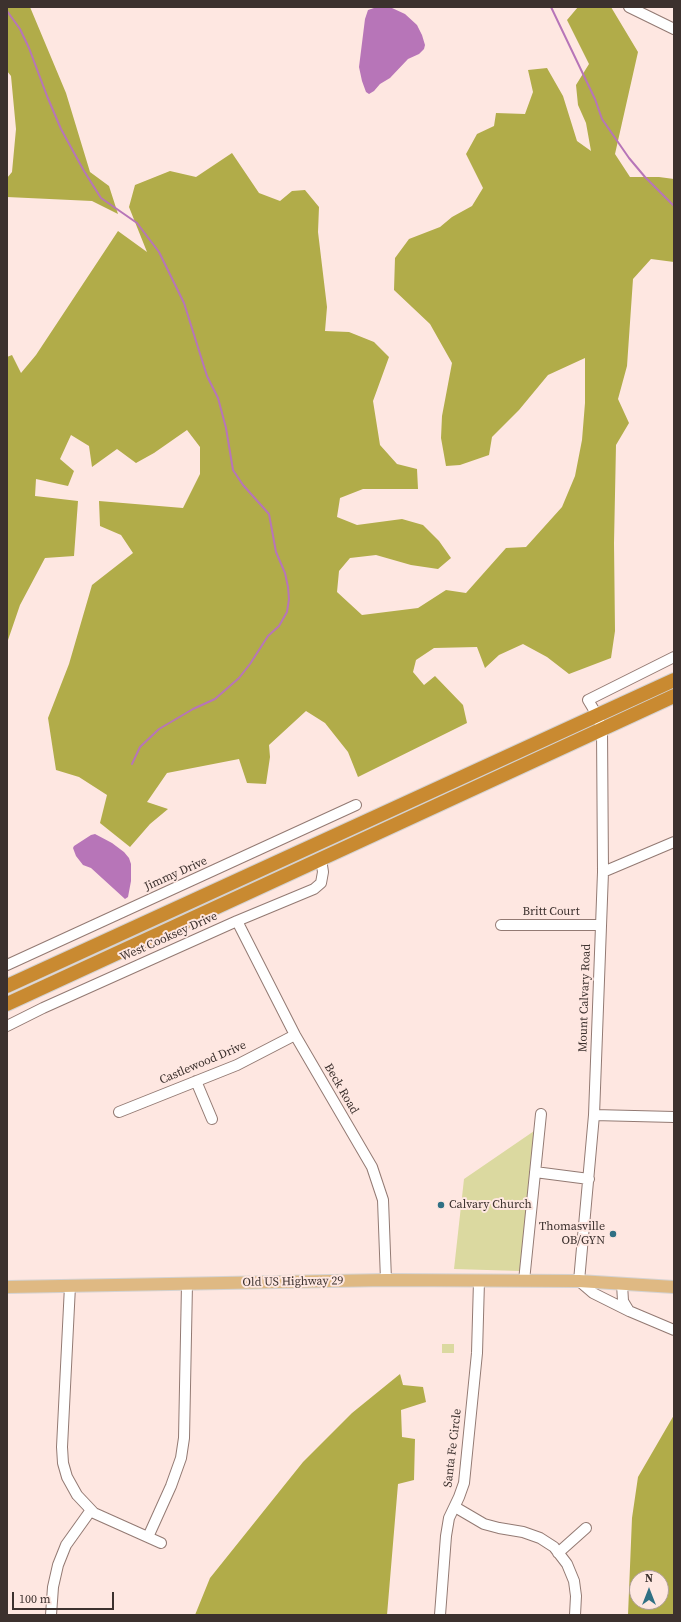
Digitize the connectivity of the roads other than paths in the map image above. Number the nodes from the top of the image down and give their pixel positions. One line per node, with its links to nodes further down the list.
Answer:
1 (629, 7): 2 (street)
2 (674, 29)
3 (674, 658): 6 (street, Mount Calvary Road)
4 (674, 680): 6 (highway)
5 (674, 696): 7 (highway)
6 (597, 715): 7 (street, Mount Calvary Road); 11 (highway)
7 (602, 730): 12 (highway); 13 (street, Mount Calvary Road)
8 (356, 805): 9 (street, Jimmy Drive)
9 (312, 826): 11 (street); 17 (street, Jimmy Drive)
10 (674, 842): 13 (street)
11 (317, 843): 18 (highway)
12 (321, 859): 14 (street, West Cooksey Drive); 19 (highway)
13 (603, 872): 16 (street, Mount Calvary Road)
14 (237, 921): 20 (street, West Cooksey Drive); 21 (street, Beck Road)
15 (501, 925): 16 (street, Britt Court)
16 (601, 925): 25 (street, Mount Calvary Road)
17 (7, 965)
18 (7, 986)
19 (7, 1004)
20 (7, 1026)
21 (295, 1035): 22 (street, Castlewood Drive); 30 (street, Beck Road)
22 (196, 1081): 23 (street, Castlewood Drive); 27 (street)
23 (120, 1112)
24 (541, 1114): 28 (street)
25 (594, 1116): 26 (street); 29 (street, Mount Calvary Road)
26 (674, 1117)
27 (212, 1119)
28 (535, 1172): 29 (street); 32 (street)
29 (589, 1180): 33 (street, Mount Calvary Road)
30 (386, 1280): 31 (main road, Old US Highway 29); 34 (main road, Old US Highway 29)
31 (479, 1281): 32 (main road, Old US Highway 29); 41 (street, Santa Fe Circle)
32 (524, 1281): 33 (main road, Old US Highway 29)
33 (579, 1281): 35 (main road, Old US Highway 29); 39 (street)
34 (187, 1284): 36 (main road, Old US Highway 29); 44 (street)
35 (622, 1284): 38 (main road, Old US Highway 29); 39 (street)
36 (70, 1286): 37 (main road, Old US Highway 29); 42 (street)
37 (7, 1287)
38 (674, 1287)
39 (629, 1311): 40 (street)
40 (674, 1330)
41 (454, 1507): 46 (street); 48 (street, Santa Fe Circle)
42 (91, 1510): 44 (street); 47 (street)
43 (586, 1528): 46 (street)
44 (148, 1537): 45 (street)
45 (160, 1543)
46 (558, 1553): 49 (street)
47 (52, 1615)
48 (440, 1615)
49 (575, 1615)

